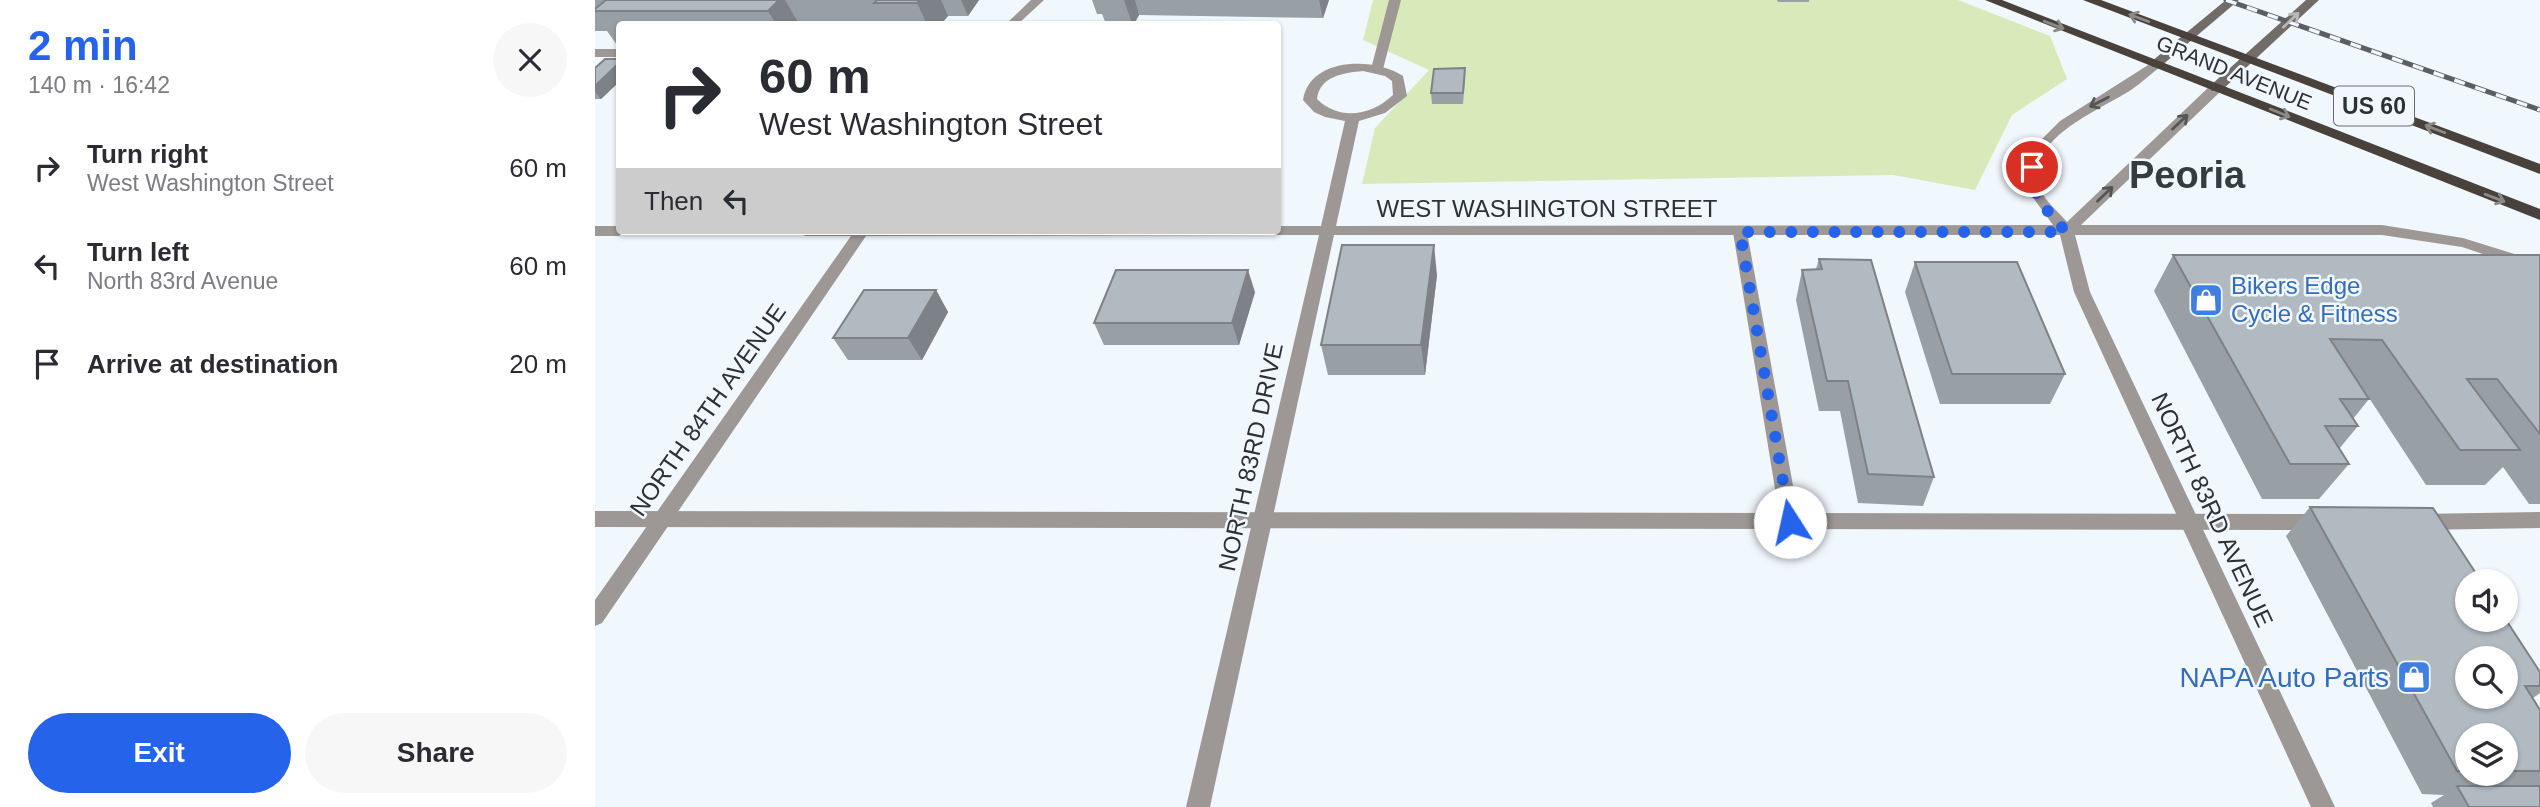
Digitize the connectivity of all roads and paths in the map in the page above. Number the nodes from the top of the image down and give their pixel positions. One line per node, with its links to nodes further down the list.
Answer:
1 (1038, 0): 7 (street)
2 (1395, 0): 13 (street)
3 (1991, 0): 12 (highway, GRAND AVENUE / US 60, one-way to 12)
4 (2089, 0): 8 (highway, GRAND AVENUE / US 60, one-way to 4)
5 (2233, 0): 8 (main road, NORTH 83RD AVENUE)
6 (2313, 0): 11 (main road, one-way to 6)
7 (1015, 21)
8 (2189, 37): 11 (highway, GRAND AVENUE / US 60); 12 (main road, NORTH 83RD AVENUE)
9 (595, 53): 10 (street)
10 (616, 53)
11 (2249, 58): 14 (main road); 16 (highway, GRAND AVENUE / US 60, one-way to 11)
12 (2156, 64): 14 (highway, GRAND AVENUE / US 60); 23 (street, NORTH 83RD AVENUE, one-way to 23)
13 (1377, 69): 15 (street); 15 (street)
14 (2217, 88): 17 (highway, GRAND AVENUE / US 60, one-way to 17); 23 (street, one-way to 14)
15 (1353, 117): 21 (street, NORTH 83RD DRIVE)
16 (2540, 169)
17 (2540, 215)
18 (595, 231): 19 (street)
19 (616, 231)
20 (1281, 232): 21 (street, WEST WASHINGTON STREET)
21 (1326, 232): 22 (street, WEST WASHINGTON STREET); 28 (street, NORTH 83RD DRIVE)
22 (1740, 232): 23 (street, WEST WASHINGTON STREET); 30 (street)
23 (2066, 232): 25 (street, WEST WASHINGTON STREET); 33 (street, NORTH 83RD AVENUE)
24 (859, 235): 27 (street, NORTH 84TH AVENUE)
25 (2540, 268)
26 (595, 519): 27 (street)
27 (662, 519): 28 (street); 34 (street, NORTH 84TH AVENUE)
28 (1262, 519): 30 (street); 35 (street, NORTH 83RD DRIVE)
29 (2540, 520): 32 (street)
30 (1790, 522): 33 (street)
31 (2338, 522): 33 (street)
32 (2392, 522)
33 (2192, 524): 36 (street, NORTH 83RD AVENUE)
34 (595, 617)
35 (1198, 807)
36 (2323, 807)

